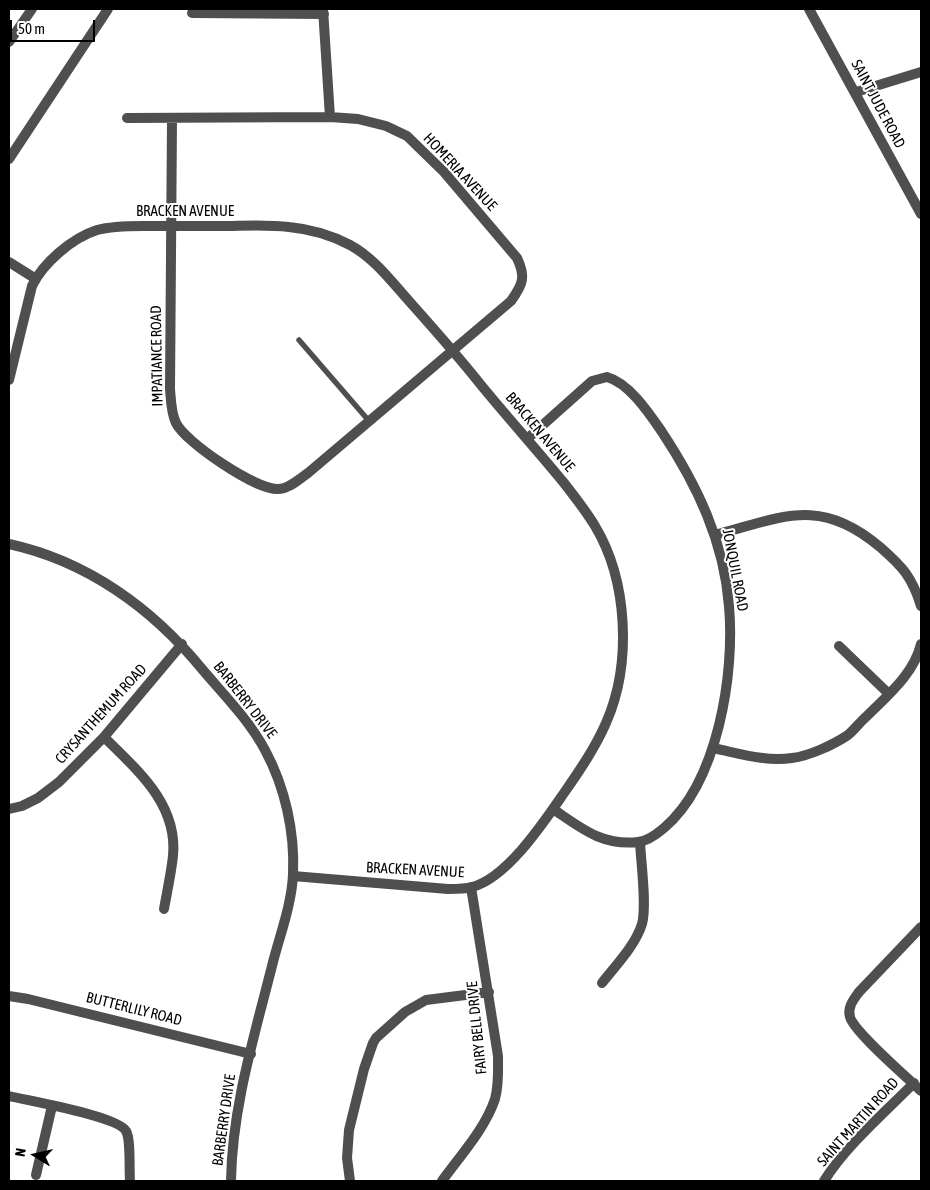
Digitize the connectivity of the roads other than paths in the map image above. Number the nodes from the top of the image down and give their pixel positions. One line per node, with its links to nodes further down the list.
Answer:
1 (32, 9): 6 (street)
2 (108, 9): 12 (street)
3 (809, 9): 8 (street, SAINT JUDE ROAD)
4 (324, 11): 5 (street); 9 (street)
5 (192, 13)
6 (9, 42)
7 (921, 72): 8 (street)
8 (856, 92): 13 (street, SAINT JUDE ROAD)
9 (330, 117): 11 (street, HOMERIA AVENUE); 18 (street, HOMERIA AVENUE)
10 (127, 118): 11 (street, HOMERIA AVENUE)
11 (172, 119): 14 (street, IMPATIANCE ROAD)
12 (9, 159)
13 (921, 214)
14 (172, 226): 16 (street, BRACKEN AVENUE); 18 (street, BRACKEN AVENUE); 20 (street, IMPATIANCE ROAD)
15 (9, 262): 16 (street)
16 (36, 279): 19 (street, BRACKEN AVENUE)
17 (299, 340): 20 (lane)
18 (453, 350): 20 (street, IMPATIANCE ROAD); 21 (street, BRACKEN AVENUE)
19 (9, 380)
20 (369, 421)
21 (527, 439): 22 (street, JONQUIL ROAD); 32 (street, BRACKEN AVENUE)
22 (715, 535): 24 (street); 30 (street, JONQUIL ROAD)
23 (9, 544): 25 (street, BARBERRY DRIVE)
24 (921, 606)
25 (182, 644): 29 (street, CRYSANTHEMUM ROAD); 34 (street, BARBERRY DRIVE)
26 (921, 644): 28 (street)
27 (838, 646): 28 (street)
28 (888, 694): 30 (street)
29 (104, 737): 31 (street, CRYSANTHEMUM ROAD); 36 (street)
30 (713, 748): 33 (street, JONQUIL ROAD)
31 (9, 809)
32 (553, 809): 33 (street, JONQUIL ROAD); 35 (street, BRACKEN AVENUE)
33 (640, 842): 38 (street)
34 (293, 876): 35 (street, BRACKEN AVENUE); 41 (street, BARBERRY DRIVE)
35 (472, 887): 39 (street, FAIRY BELL DRIVE)
36 (164, 909)
37 (921, 927): 42 (street)
38 (602, 982)
39 (489, 992): 49 (street); 50 (street, FAIRY BELL DRIVE)
40 (9, 996): 41 (street, BUTTERLILY ROAD)
41 (251, 1054): 48 (street, BARBERRY DRIVE)
42 (914, 1083): 43 (street); 51 (street, SAINT MARTIN ROAD)
43 (921, 1091)
44 (9, 1096): 45 (street)
45 (52, 1106): 46 (street); 47 (street)
46 (36, 1175)
47 (130, 1181)
48 (231, 1181)
49 (350, 1181)
50 (442, 1181)
51 (824, 1181)

